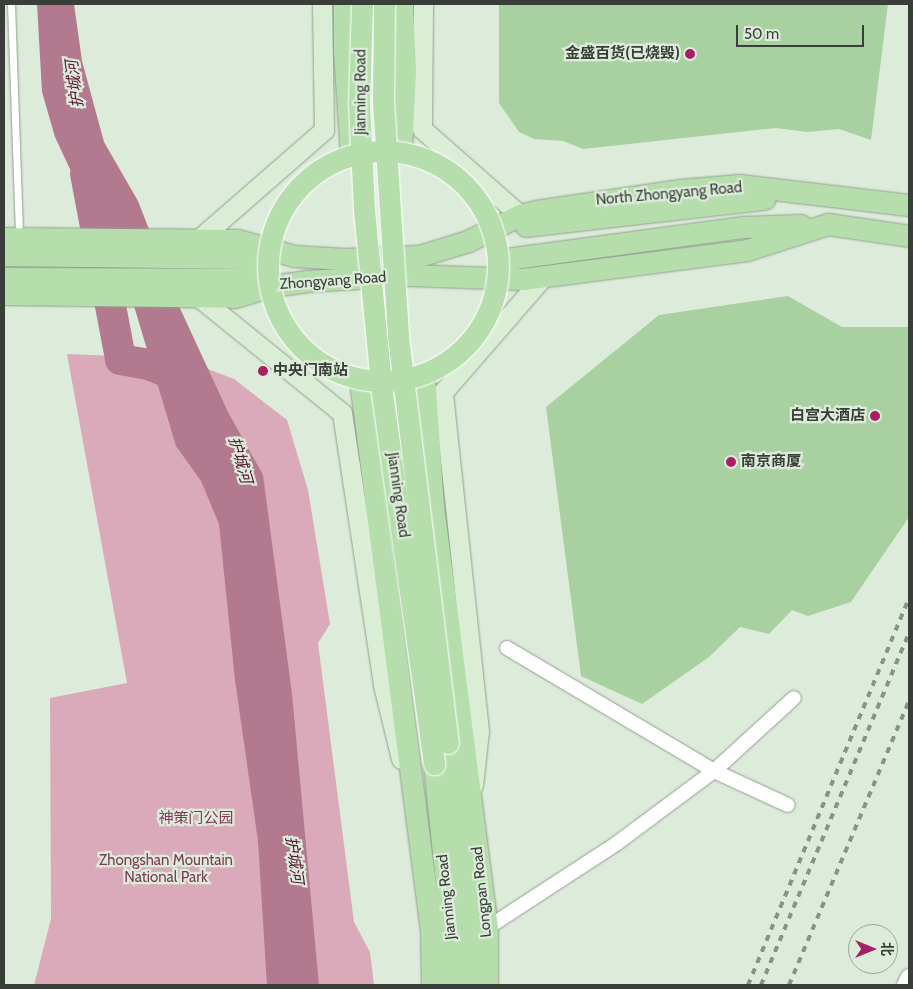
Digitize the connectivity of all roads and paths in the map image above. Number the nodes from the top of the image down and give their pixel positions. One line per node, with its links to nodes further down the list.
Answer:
1 (11, 4): 16 (lane)
2 (322, 4): 17 (main road)
3 (344, 4): 9 (main road)
4 (362, 4): 37 (main road, Jianning Road, bridge)
5 (384, 4): 38 (main road, Jianning Road, bridge)
6 (402, 4): 8 (main road)
7 (423, 4): 12 (main road)
8 (401, 152): 9 (main road, bridge); 14 (main road, bridge)
9 (351, 155): 20 (main road, bridge)
10 (826, 196): 11 (main road, North Zhongyang Road); 12 (main road, North Zhongyang Road); 14 (main road)
11 (909, 205)
12 (520, 215): 17 (main road, Zhongyang Road)
13 (828, 224): 15 (main road); 19 (main road); 22 (main road)
14 (493, 230): 19 (main road, bridge)
15 (909, 236)
16 (12, 238): 17 (main road, Zhongyang Road)
17 (199, 239)
18 (4, 255): 21 (main road)
19 (499, 260): 26 (main road, bridge)
20 (268, 268): 21 (main road); 27 (main road, bridge)
21 (63, 277): 23 (main road); 24 (main road, Zhongyang Road); 25 (main road, Zhongyang Road)
22 (543, 277): 25 (main road, Zhongyang Road); 31 (main road)
23 (4, 278)
24 (4, 294)
25 (200, 298): 33 (main road)
26 (424, 376): 27 (main road, bridge); 31 (main road, Longpan Road)
27 (360, 380): 33 (main road)
28 (508, 648): 30 (street)
29 (794, 698): 30 (street)
30 (714, 771): 32 (street); 34 (street)
31 (472, 799): 34 (main road, Longpan Road)
32 (788, 805)
33 (414, 815): 36 (main road)
34 (486, 928): 39 (main road, Longpan Road)
35 (909, 977): 40 (street)
36 (432, 985)
37 (451, 985)
38 (472, 985)
39 (487, 985)
40 (905, 985)

